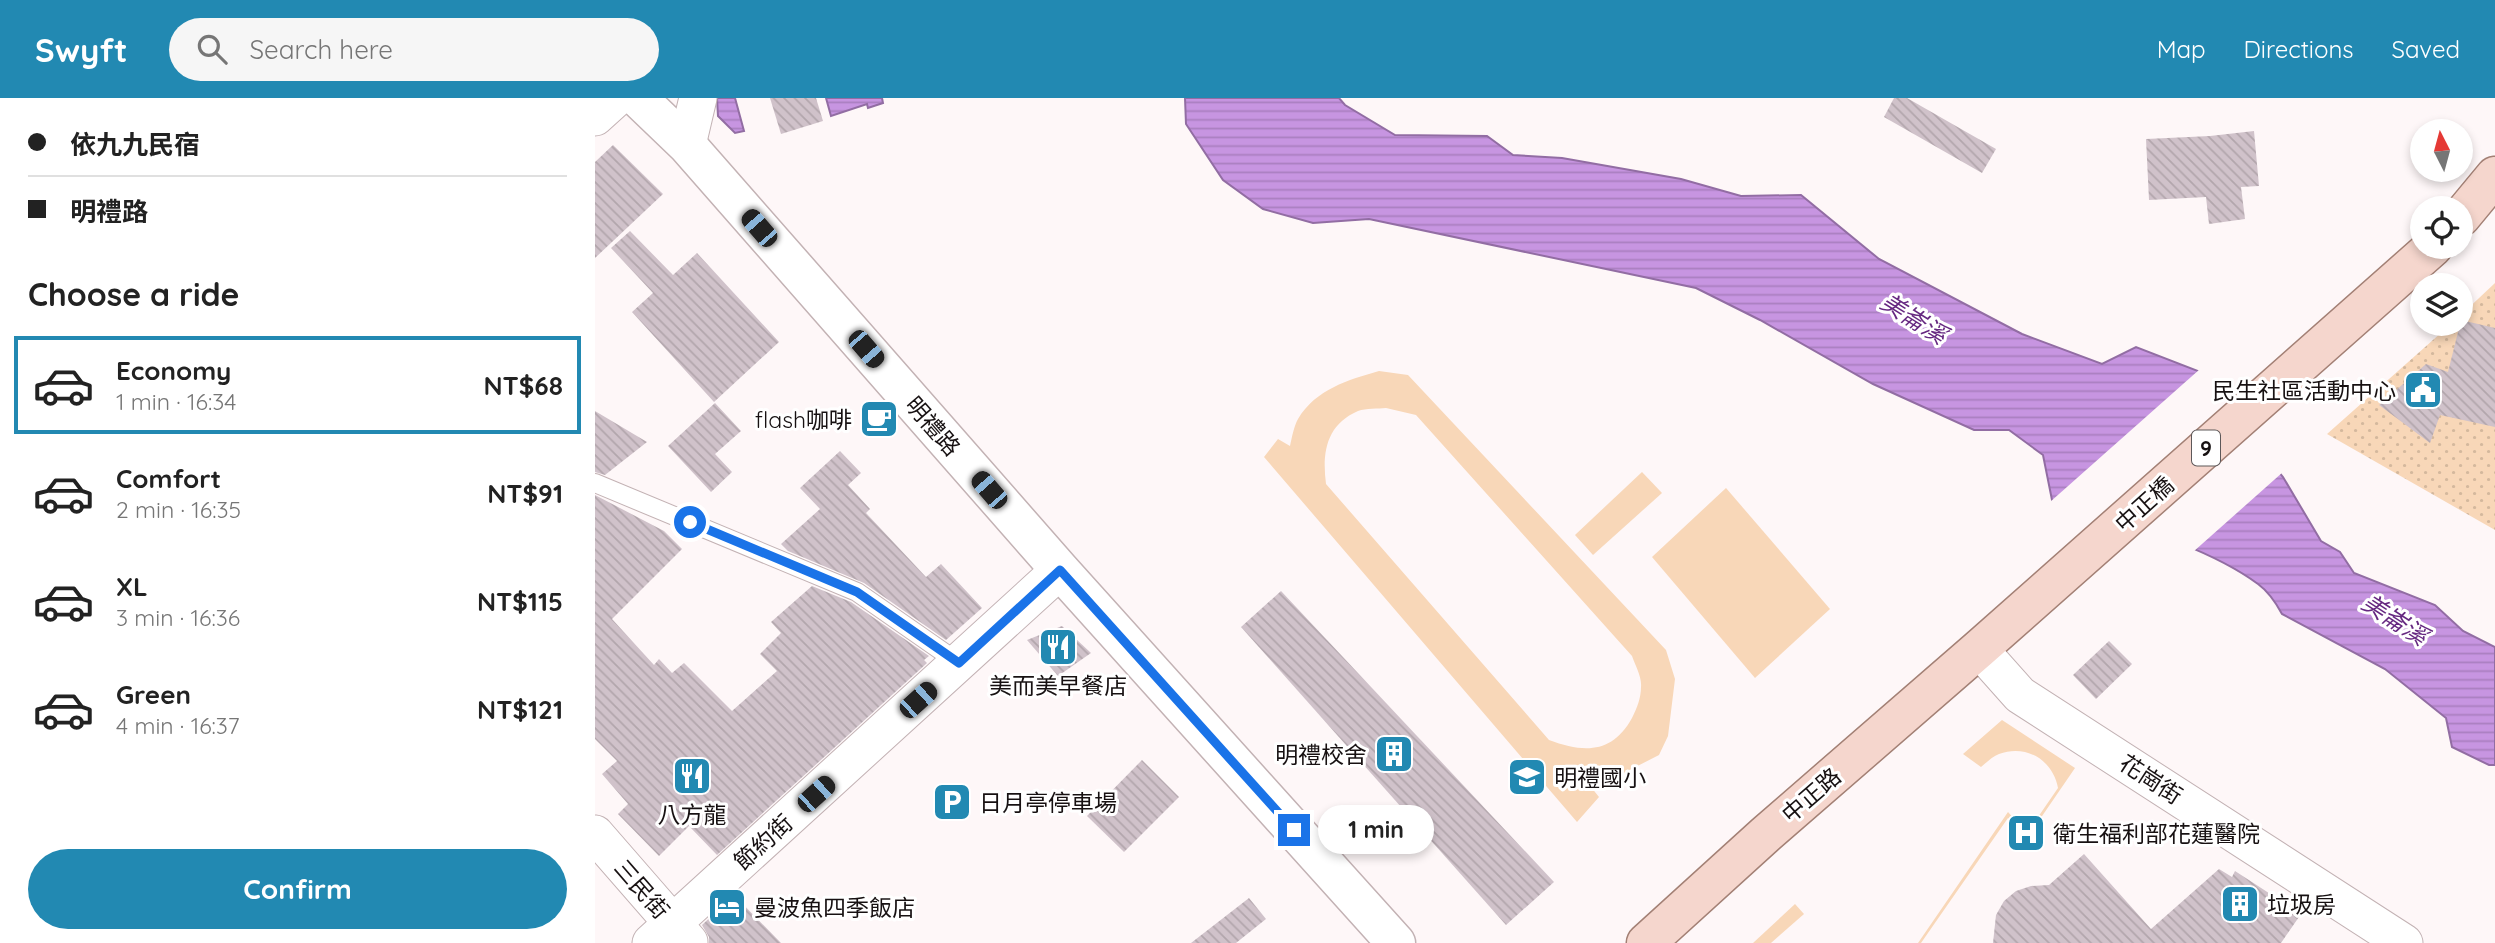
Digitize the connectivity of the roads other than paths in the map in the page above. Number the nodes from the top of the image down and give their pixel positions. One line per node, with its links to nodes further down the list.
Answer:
1 (616, 98): 4 (street)
2 (638, 98): 5 (street, 明禮路)
3 (698, 98): 5 (street)
4 (595, 117)
5 (687, 145): 10 (street, 明禮路)
6 (2495, 176): 7 (main road)
7 (2473, 203)
8 (2419, 259): 11 (main road, 中正橋 / 9)
9 (595, 483): 12 (lane)
10 (1060, 570): 12 (street, 節約街); 15 (street, 明禮路)
11 (1979, 649): 16 (main road, 中正路 / 9); 17 (street, 花崗街)
12 (959, 663): 14 (street, 節約街)
13 (595, 834): 14 (street, 三民街)
14 (671, 937)
15 (1396, 943)
16 (1646, 943)
17 (2404, 943)

